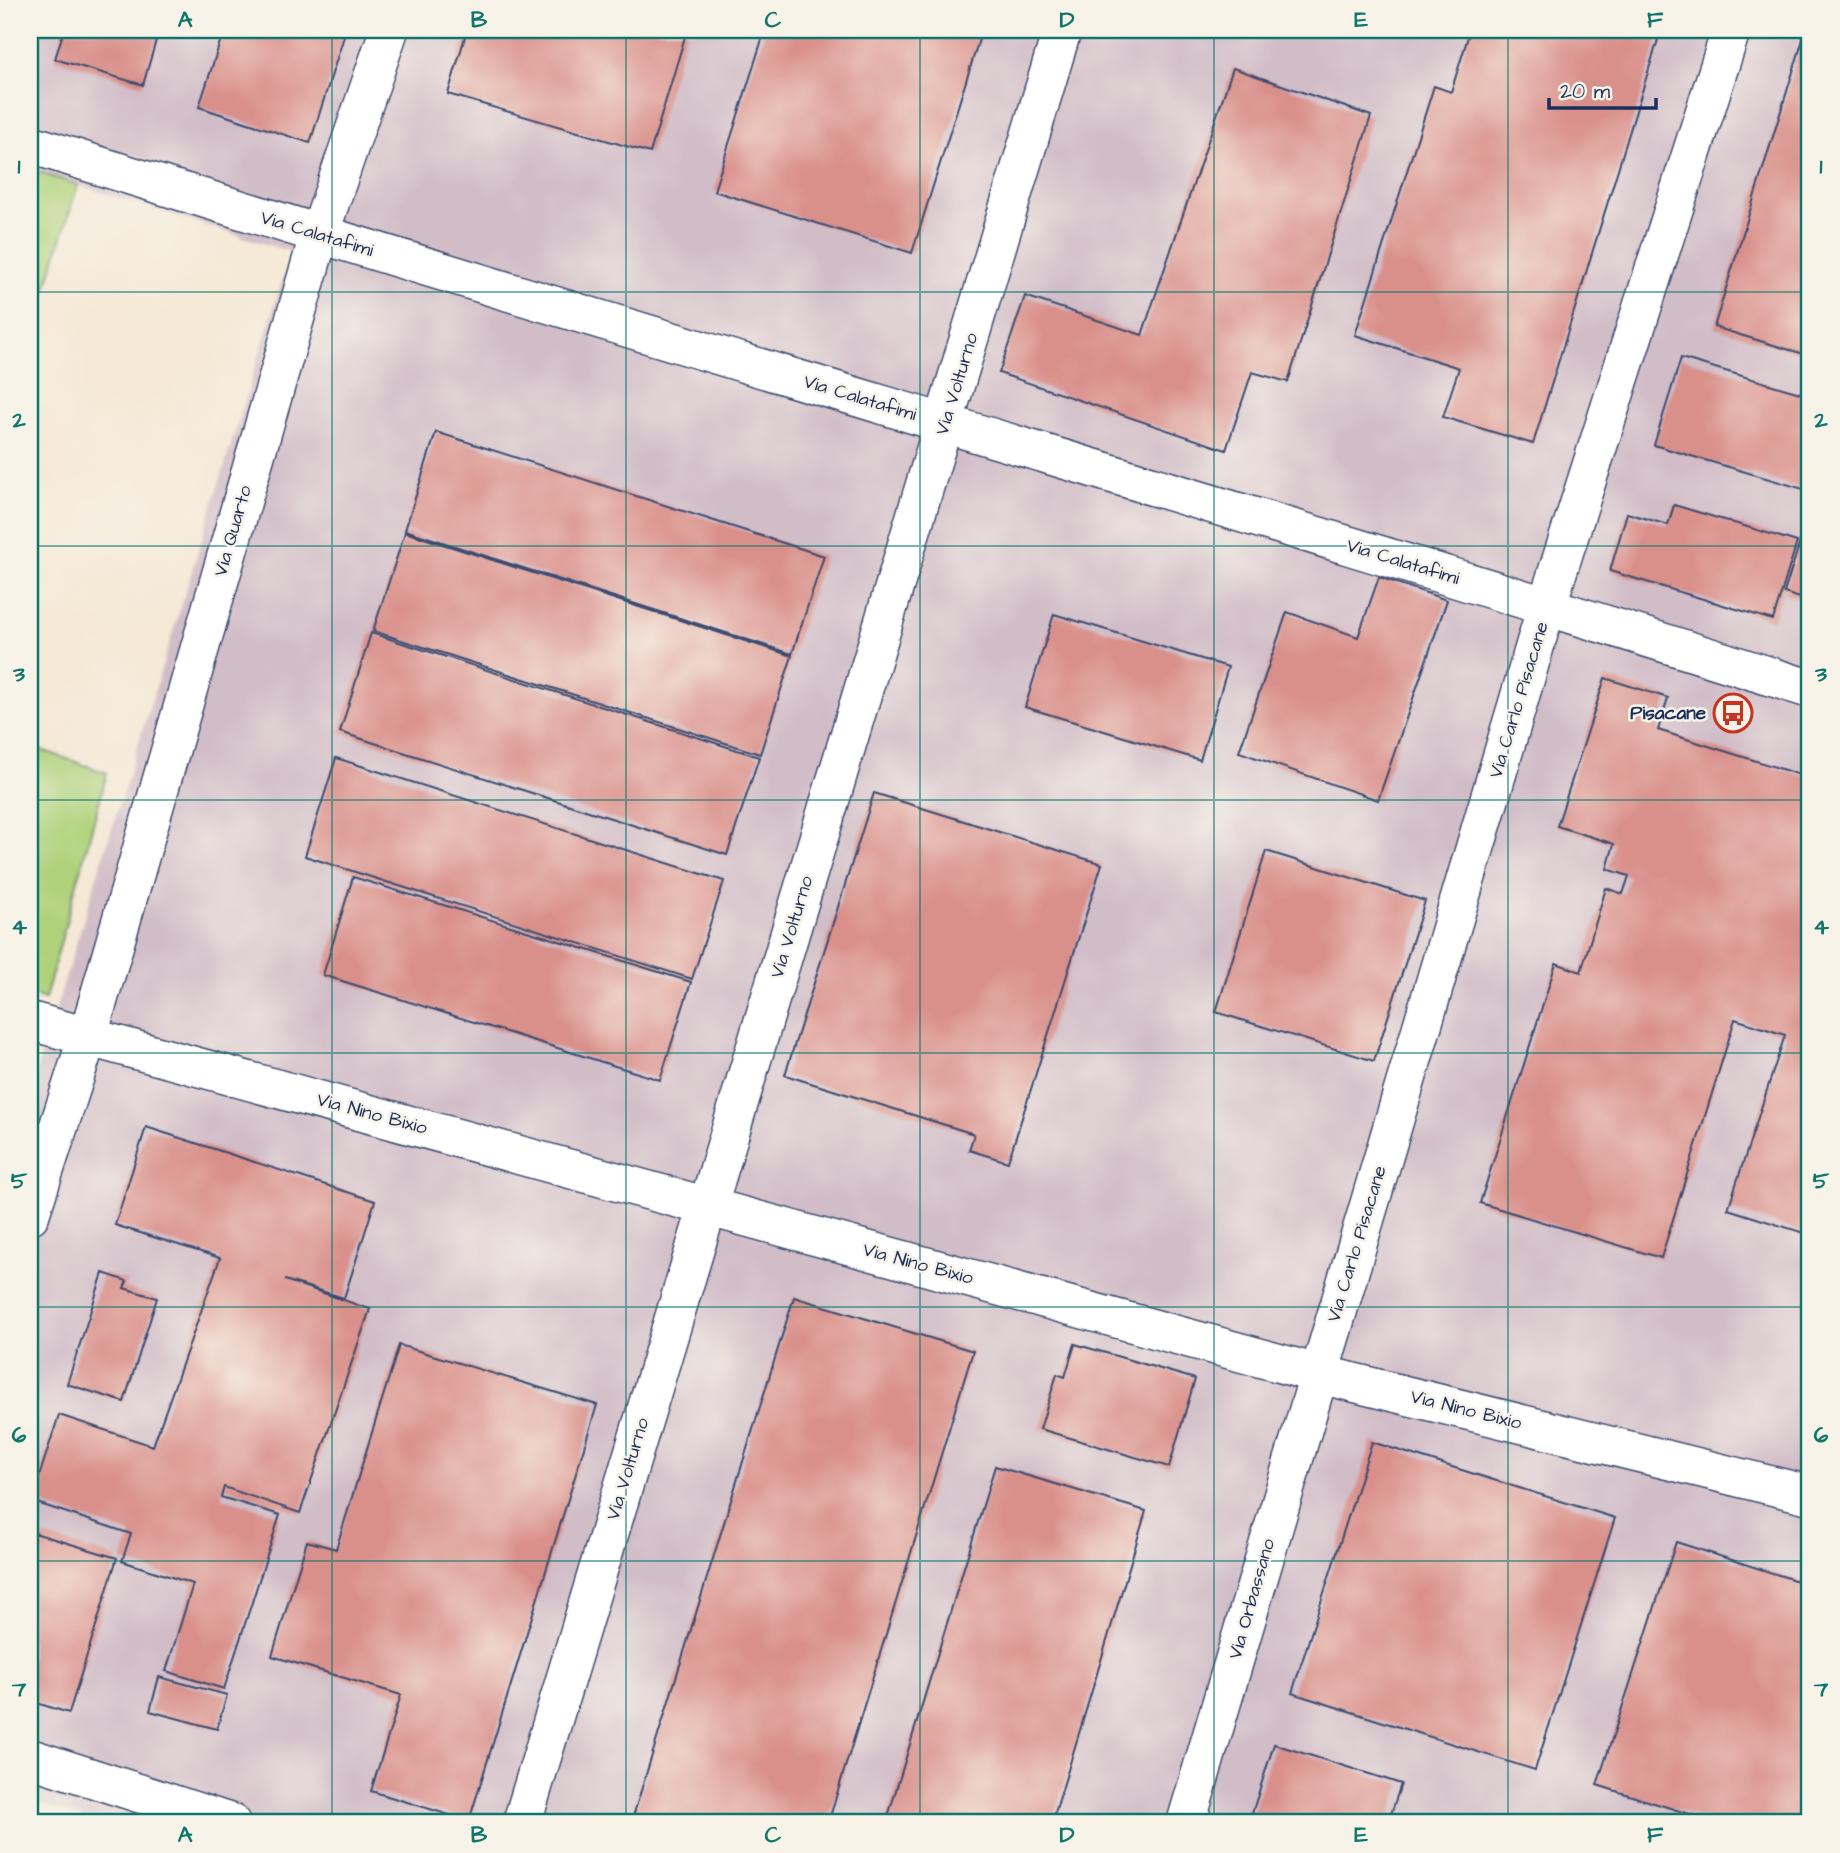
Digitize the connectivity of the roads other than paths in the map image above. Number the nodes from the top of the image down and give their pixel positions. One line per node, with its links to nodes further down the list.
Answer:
1 (389, 30): 5 (street, Via Quarto)
2 (1062, 30): 6 (street, Via Volturno)
3 (1731, 30): 7 (street, Via Carlo Pisacane)
4 (30, 144): 5 (street, Via Calatafimi)
5 (319, 235): 6 (street, Via Calatafimi); 10 (street, Via Quarto)
6 (945, 424): 7 (street, Via Calatafimi); 11 (street, Via Volturno)
7 (1547, 605): 8 (street, Via Calatafimi); 13 (street, Via Carlo Pisacane)
8 (1810, 689)
9 (30, 1021): 10 (street, Via Nino Bixio)
10 (88, 1036): 11 (street, Via Nino Bixio); 12 (street, Via Quarto)
11 (708, 1206): 13 (street, Via Nino Bixio); 17 (street, Via Volturno)
12 (30, 1215)
13 (1319, 1374): 14 (street, Via Nino Bixio); 18 (street, Via Orbassano)
14 (1810, 1495)
15 (30, 1758): 16 (street)
16 (230, 1823)
17 (522, 1823)
18 (1186, 1823)

